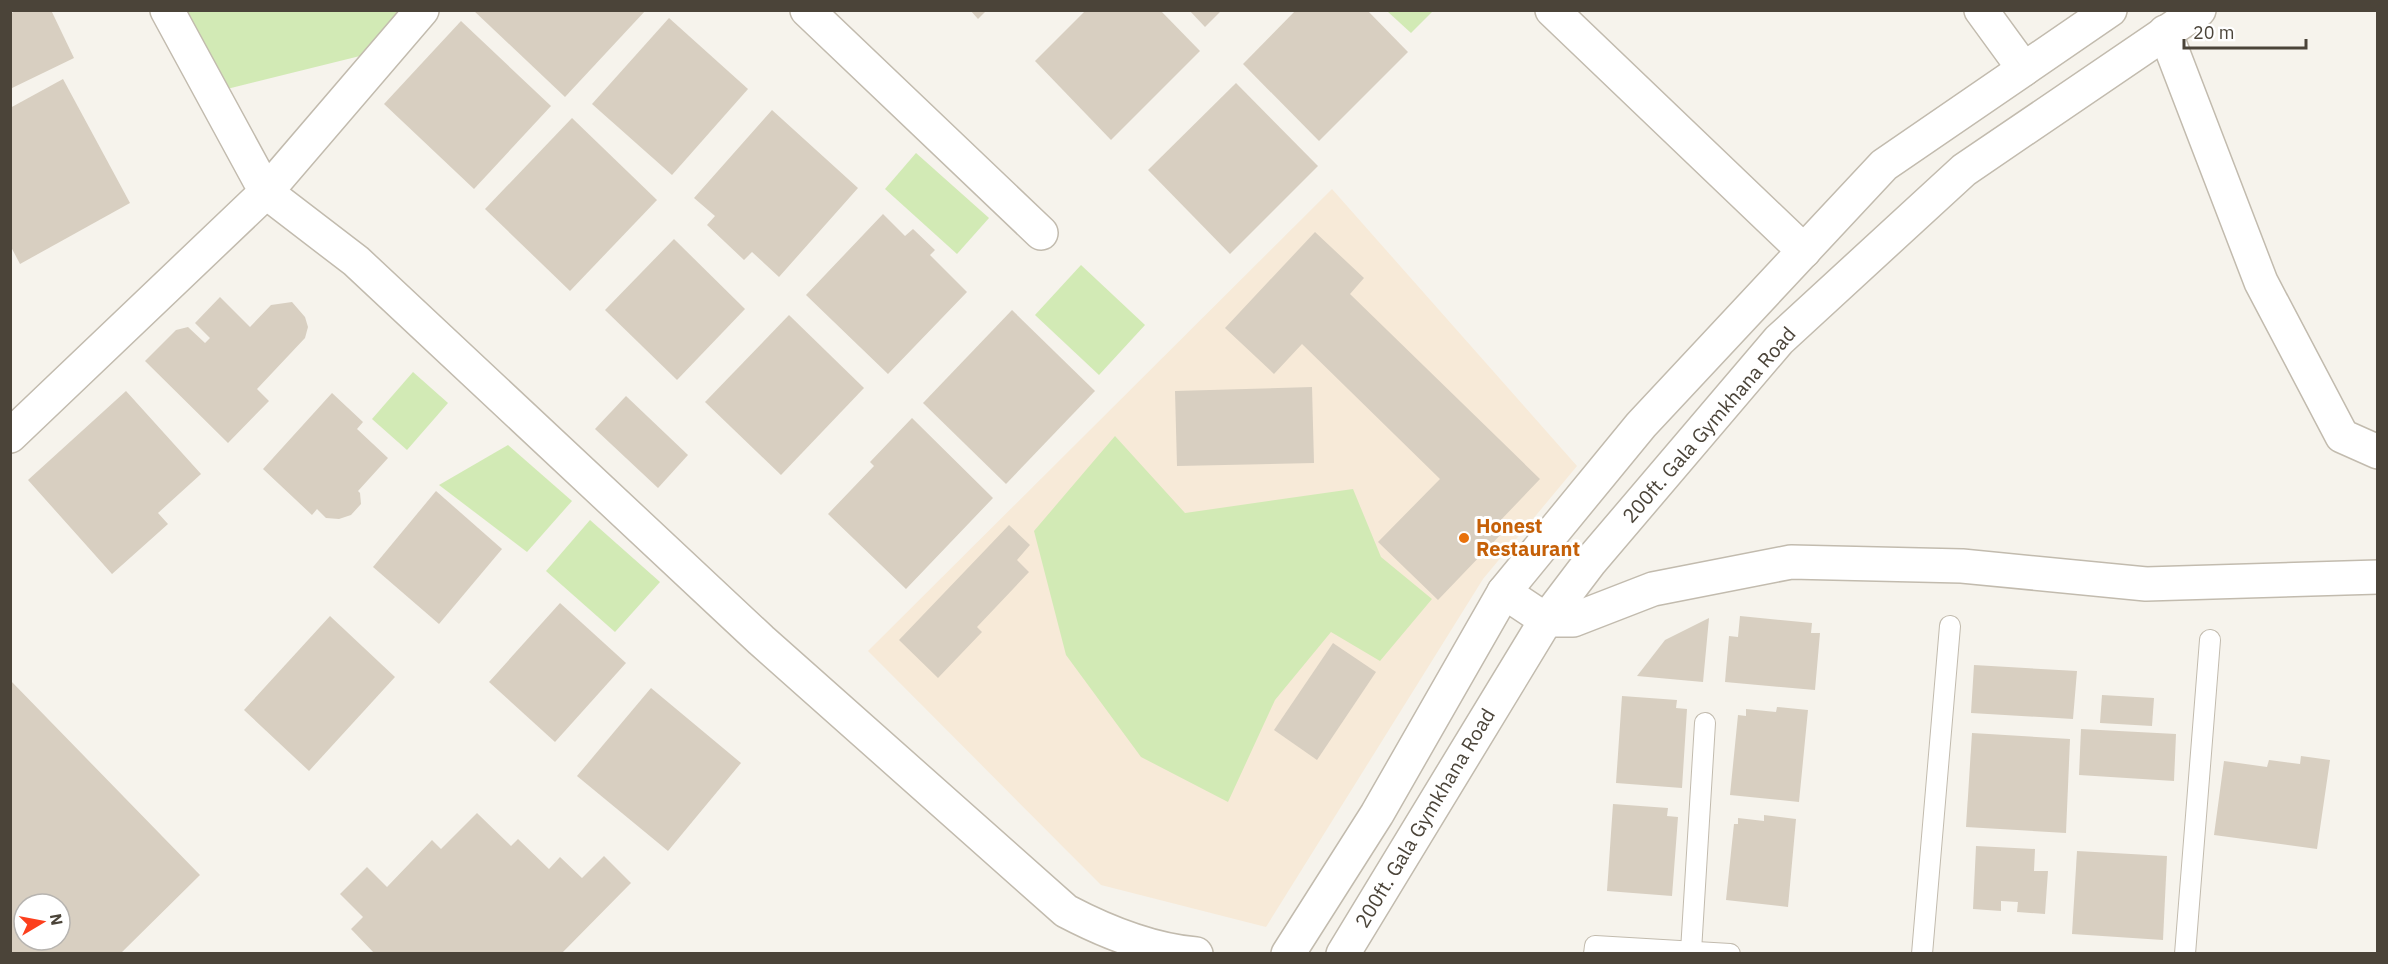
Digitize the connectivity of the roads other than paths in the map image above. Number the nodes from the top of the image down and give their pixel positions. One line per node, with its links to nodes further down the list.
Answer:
1 (167, 10): 10 (street)
2 (422, 10): 10 (street)
3 (807, 10): 11 (street)
4 (1552, 10): 12 (street)
5 (1982, 10): 9 (street)
6 (2110, 10): 9 (street)
7 (2199, 10): 8 (street, 200ft. Gala Gymkhana Road)
8 (2165, 32): 14 (street); 17 (street, 200ft. Gala Gymkhana Road)
9 (2024, 69): 12 (street)
10 (266, 192): 13 (street); 22 (street)
11 (1041, 233)
12 (1804, 251): 16 (street)
13 (10, 436)
14 (2378, 452)
15 (2378, 577): 17 (street)
16 (1504, 592): 17 (street); 23 (street)
17 (1546, 620): 24 (street, 200ft. Gala Gymkhana Road)
18 (1950, 626): 27 (lane)
19 (2210, 640): 28 (lane)
20 (1705, 723): 21 (lane)
21 (1692, 951): 25 (lane); 26 (lane)
22 (1196, 954)
23 (1288, 954)
24 (1342, 954)
25 (1594, 954)
26 (1730, 954)
27 (1922, 954)
28 (2185, 954)

